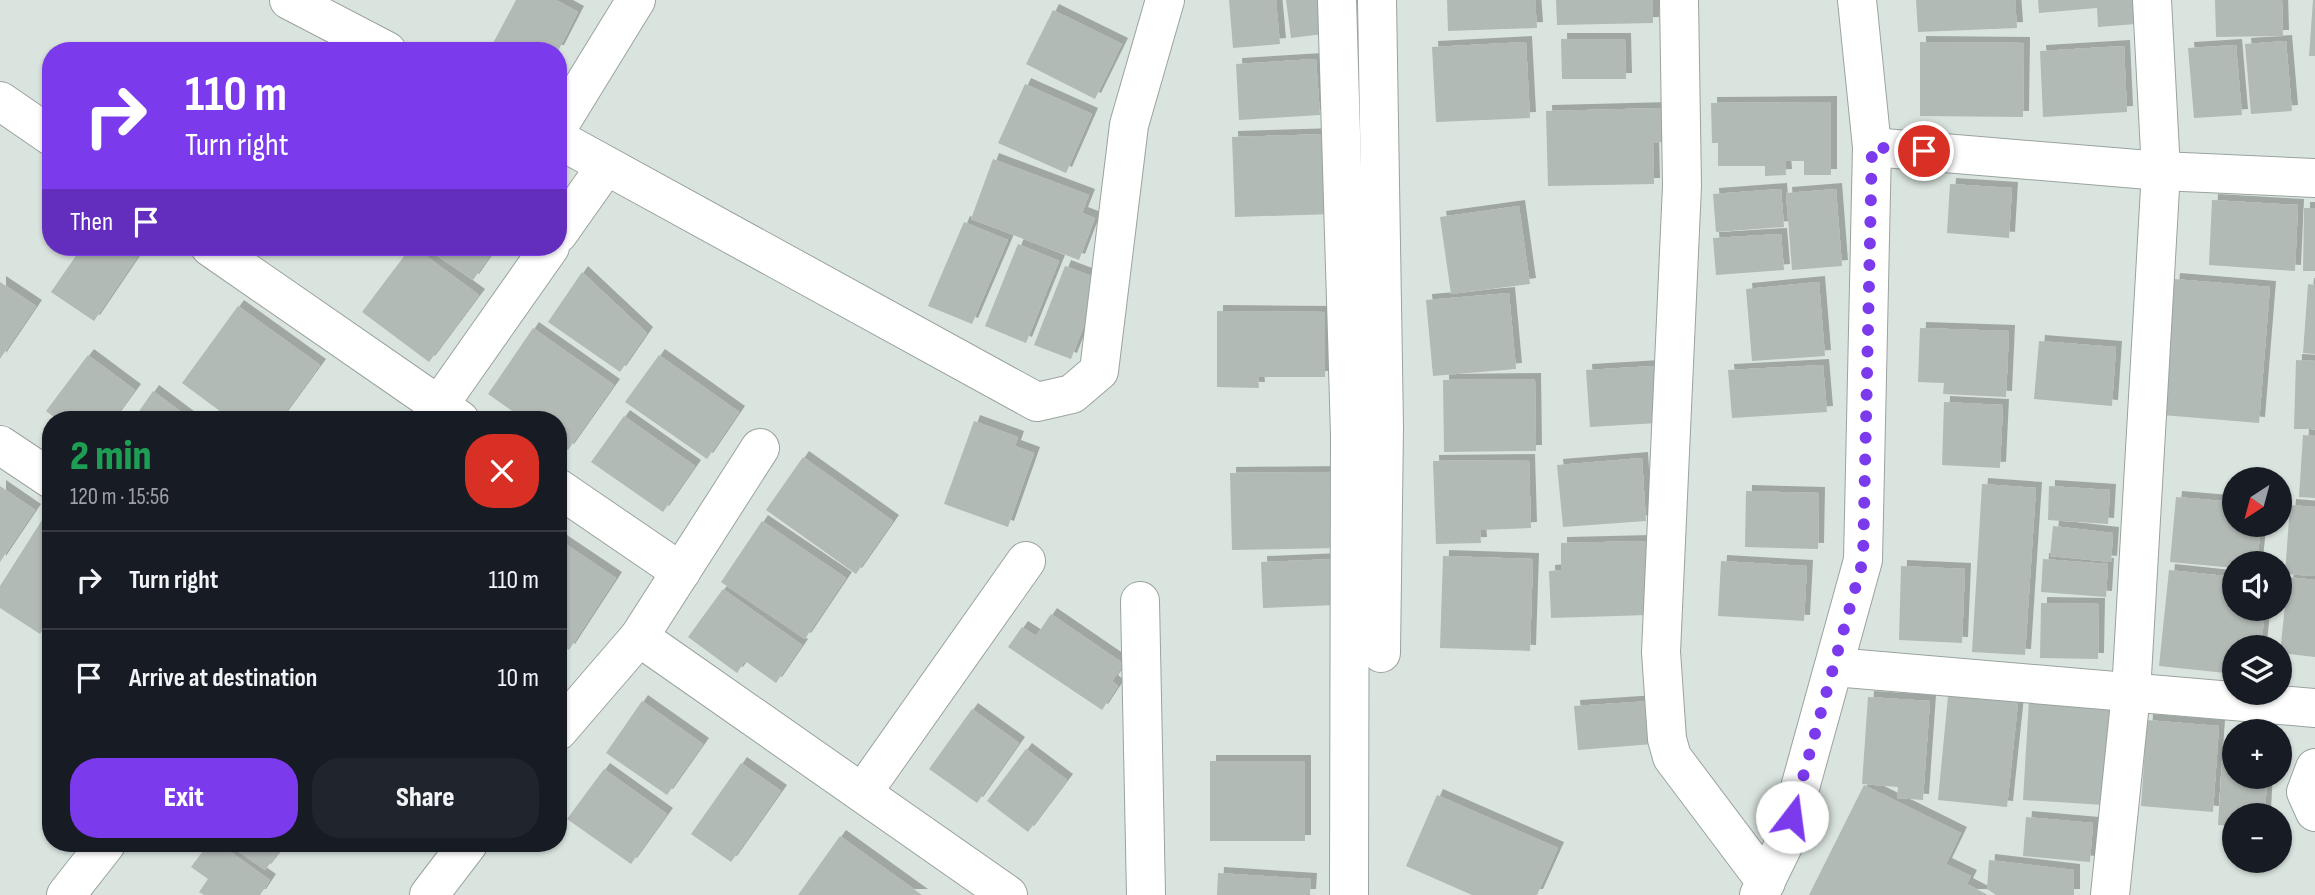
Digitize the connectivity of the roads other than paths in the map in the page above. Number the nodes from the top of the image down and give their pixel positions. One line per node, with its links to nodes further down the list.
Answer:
1 (289, 0): 9 (street)
2 (636, 0): 11 (street)
3 (1165, 0): 15 (street)
4 (1337, 0): 47 (street)
5 (1377, 0): 31 (street)
6 (1679, 0): 42 (street)
7 (1857, 0): 14 (street)
8 (2152, 0): 16 (street)
9 (370, 42)
10 (0, 101): 12 (street)
11 (567, 112)
12 (42, 130)
13 (567, 144): 15 (street)
14 (1872, 147): 16 (street); 32 (street)
15 (606, 166): 18 (street)
16 (2161, 171): 17 (street); 33 (street)
17 (2315, 178)
18 (567, 221)
19 (223, 256): 21 (street)
20 (545, 256): 22 (street)
21 (447, 411)
22 (451, 411)
23 (0, 445): 25 (street)
24 (760, 448): 28 (street)
25 (42, 473)
26 (567, 494): 28 (street)
27 (1026, 561): 38 (street)
28 (681, 572): 30 (street)
29 (1140, 601): 46 (street)
30 (639, 637): 35 (street); 38 (street)
31 (1381, 653)
32 (1833, 667): 33 (street); 42 (street)
33 (2130, 693): 34 (street); 48 (street)
34 (2311, 708): 36 (street)
35 (567, 721)
36 (2315, 744)
37 (2315, 768): 39 (street)
38 (863, 792): 45 (street)
39 (2315, 812)
40 (100, 852): 44 (street)
41 (463, 852): 43 (street)
42 (1762, 888)
43 (435, 894)
44 (66, 895)
45 (1008, 895)
46 (1146, 895)
47 (1349, 895)
48 (2110, 895)

